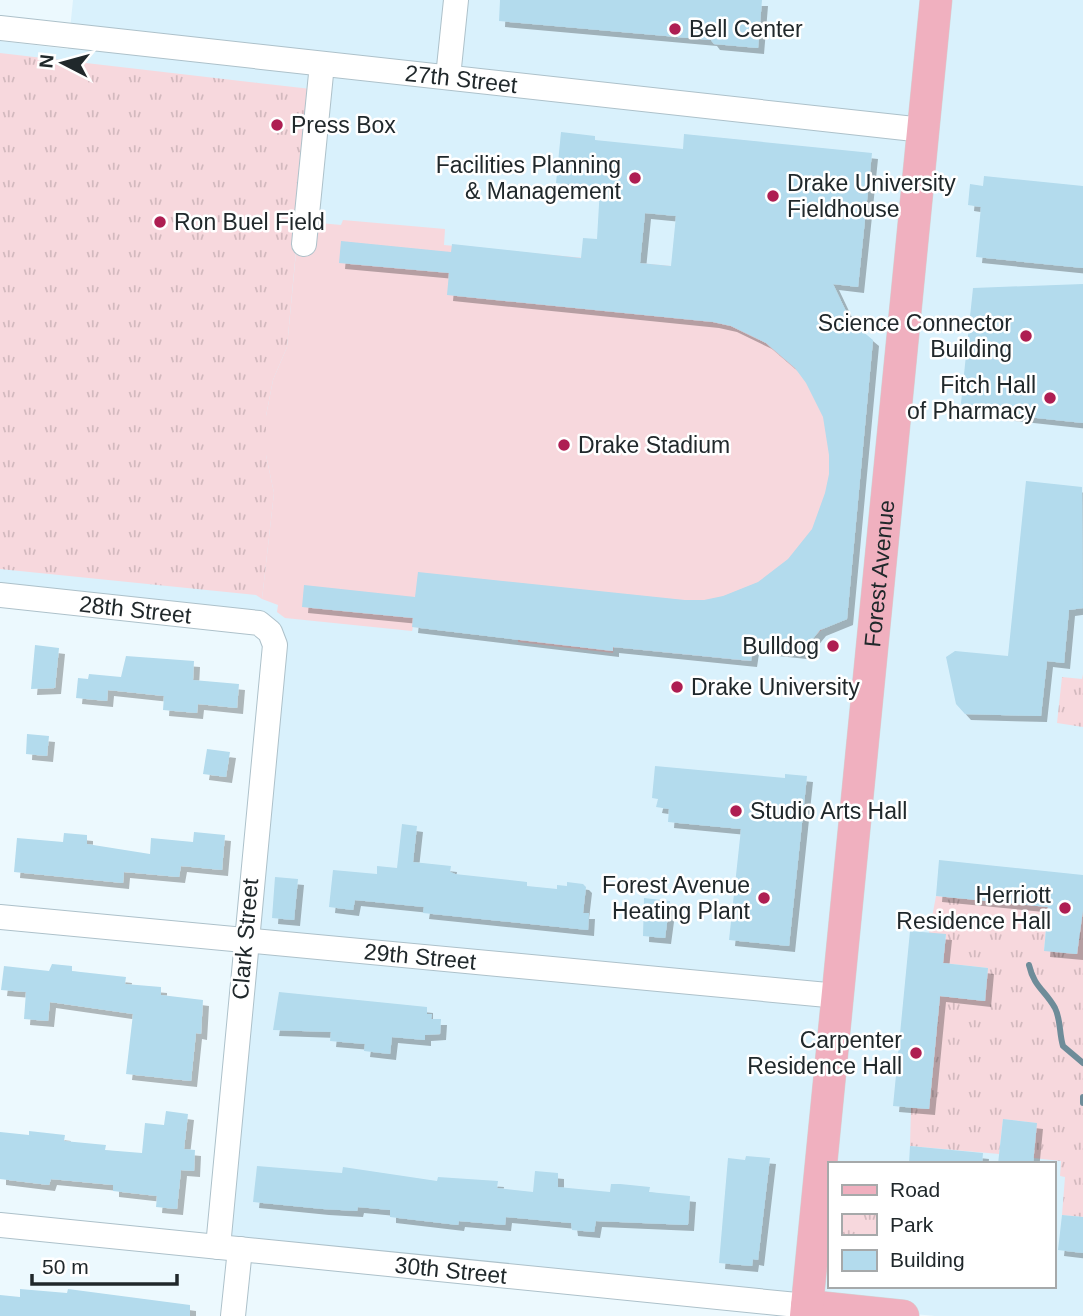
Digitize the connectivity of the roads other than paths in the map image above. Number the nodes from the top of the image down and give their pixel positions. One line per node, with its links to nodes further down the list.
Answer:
1 (456, 0): 5 (street)
2 (936, 0): 6 (main road, Forest Avenue)
3 (0, 28): 4 (street, 27th Street)
4 (322, 64): 5 (street, 27th Street); 7 (street)
5 (449, 77): 6 (street, 27th Street)
6 (923, 130): 12 (main road, Forest Avenue)
7 (304, 244)
8 (0, 595): 9 (street, 28th Street)
9 (270, 632): 11 (street, Clark Street)
10 (0, 917): 11 (street, 29th Street)
11 (246, 938): 12 (street, 29th Street); 14 (street, Clark Street)
12 (838, 996): 15 (main road, Forest Avenue)
13 (0, 1225): 14 (street, 30th Street)
14 (229, 1248): 15 (street, 30th Street); 16 (street, Clark Street)
15 (806, 1311): 17 (main road, 30th Street)
16 (233, 1316)
17 (903, 1316)

